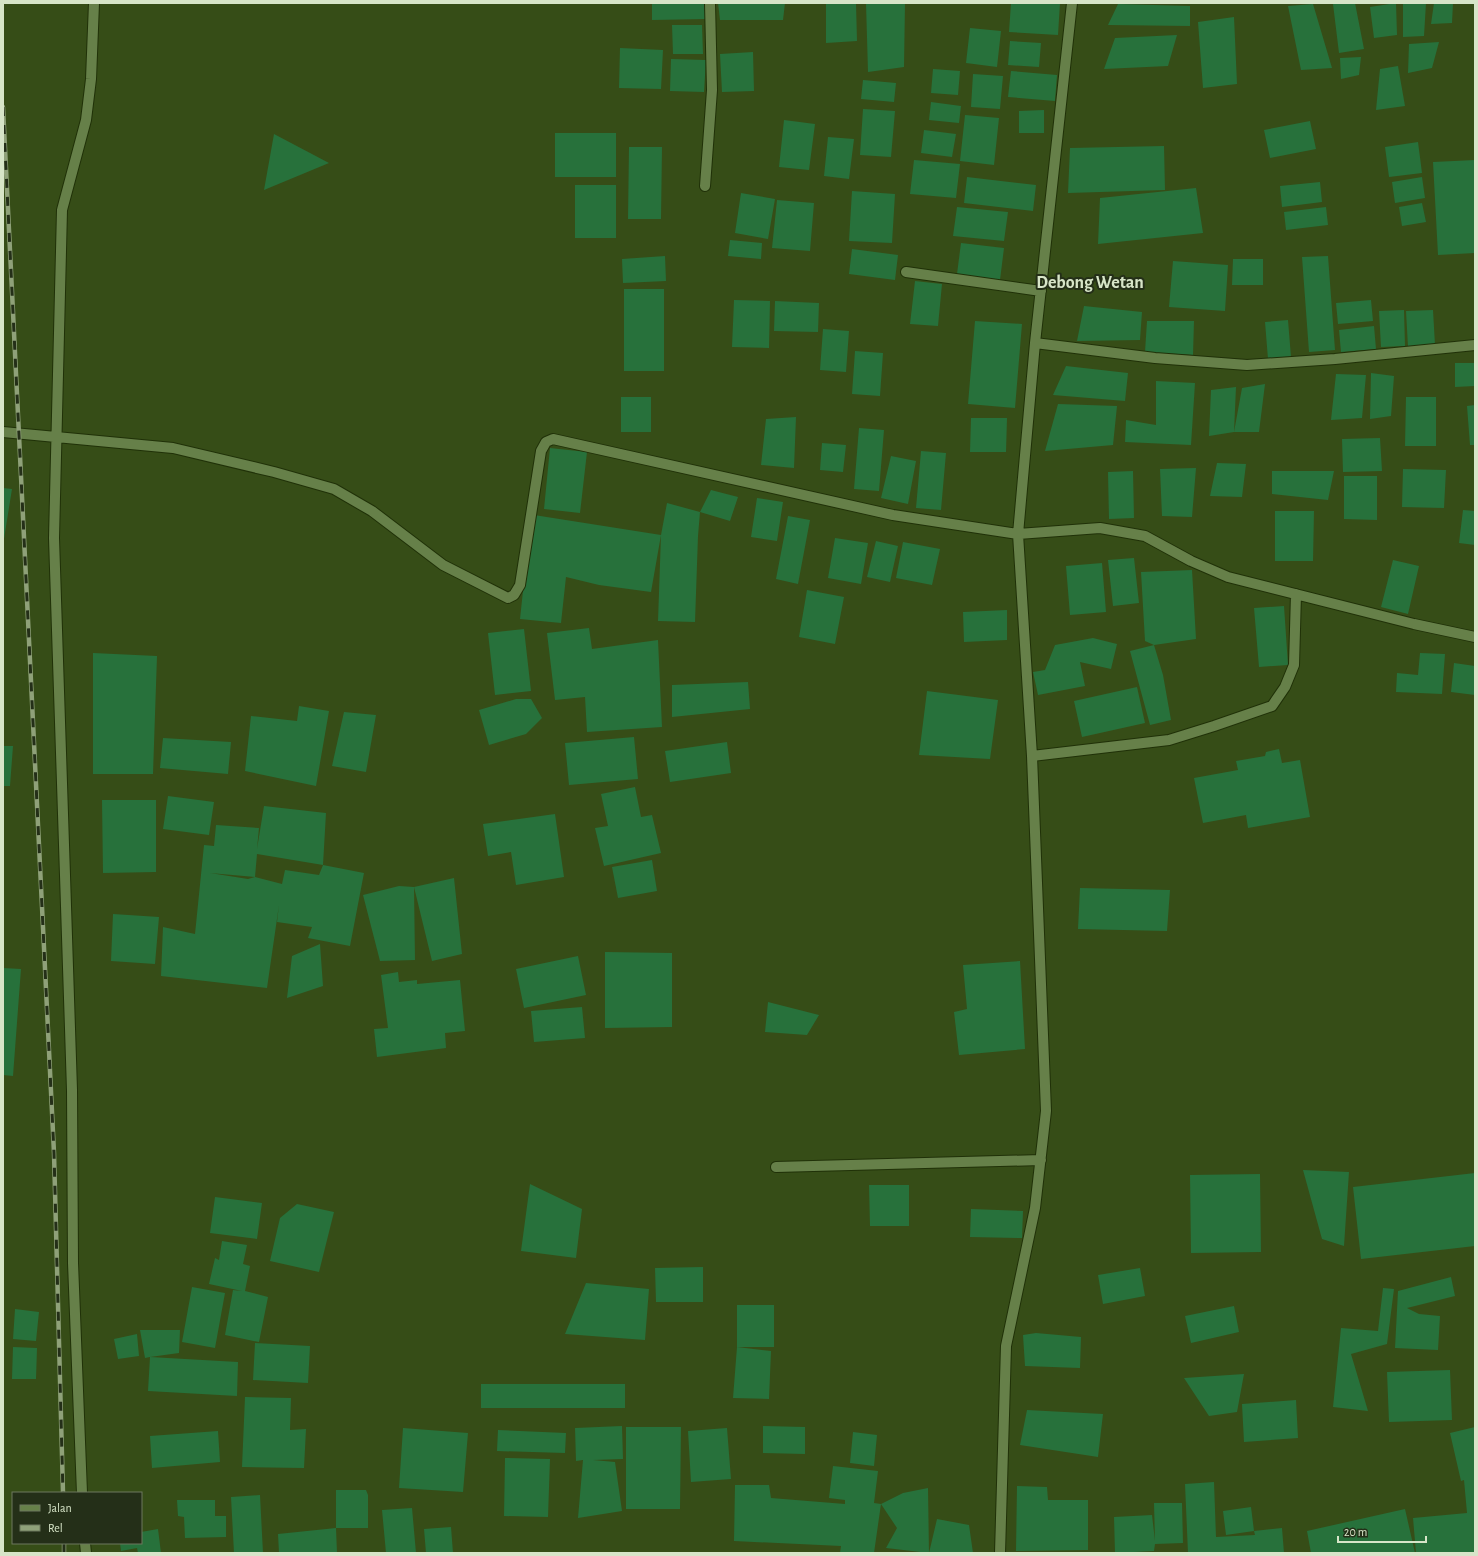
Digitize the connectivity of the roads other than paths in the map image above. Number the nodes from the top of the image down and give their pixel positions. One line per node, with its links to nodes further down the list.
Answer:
1 (94, 3): 10 (street)
2 (710, 3): 4 (street)
3 (1072, 3): 6 (street)
4 (705, 186)
5 (906, 272): 6 (street)
6 (1040, 291): 7 (street)
7 (1034, 343): 8 (street); 11 (street)
8 (1475, 345)
9 (3, 432): 10 (street)
10 (56, 437): 11 (street); 17 (street)
11 (1018, 534): 12 (street); 14 (street)
12 (1296, 594): 13 (street); 14 (street)
13 (1475, 637)
14 (1032, 756): 15 (street)
15 (1041, 1160): 16 (street); 18 (street)
16 (776, 1166)
17 (82, 1492)
18 (1000, 1553)

